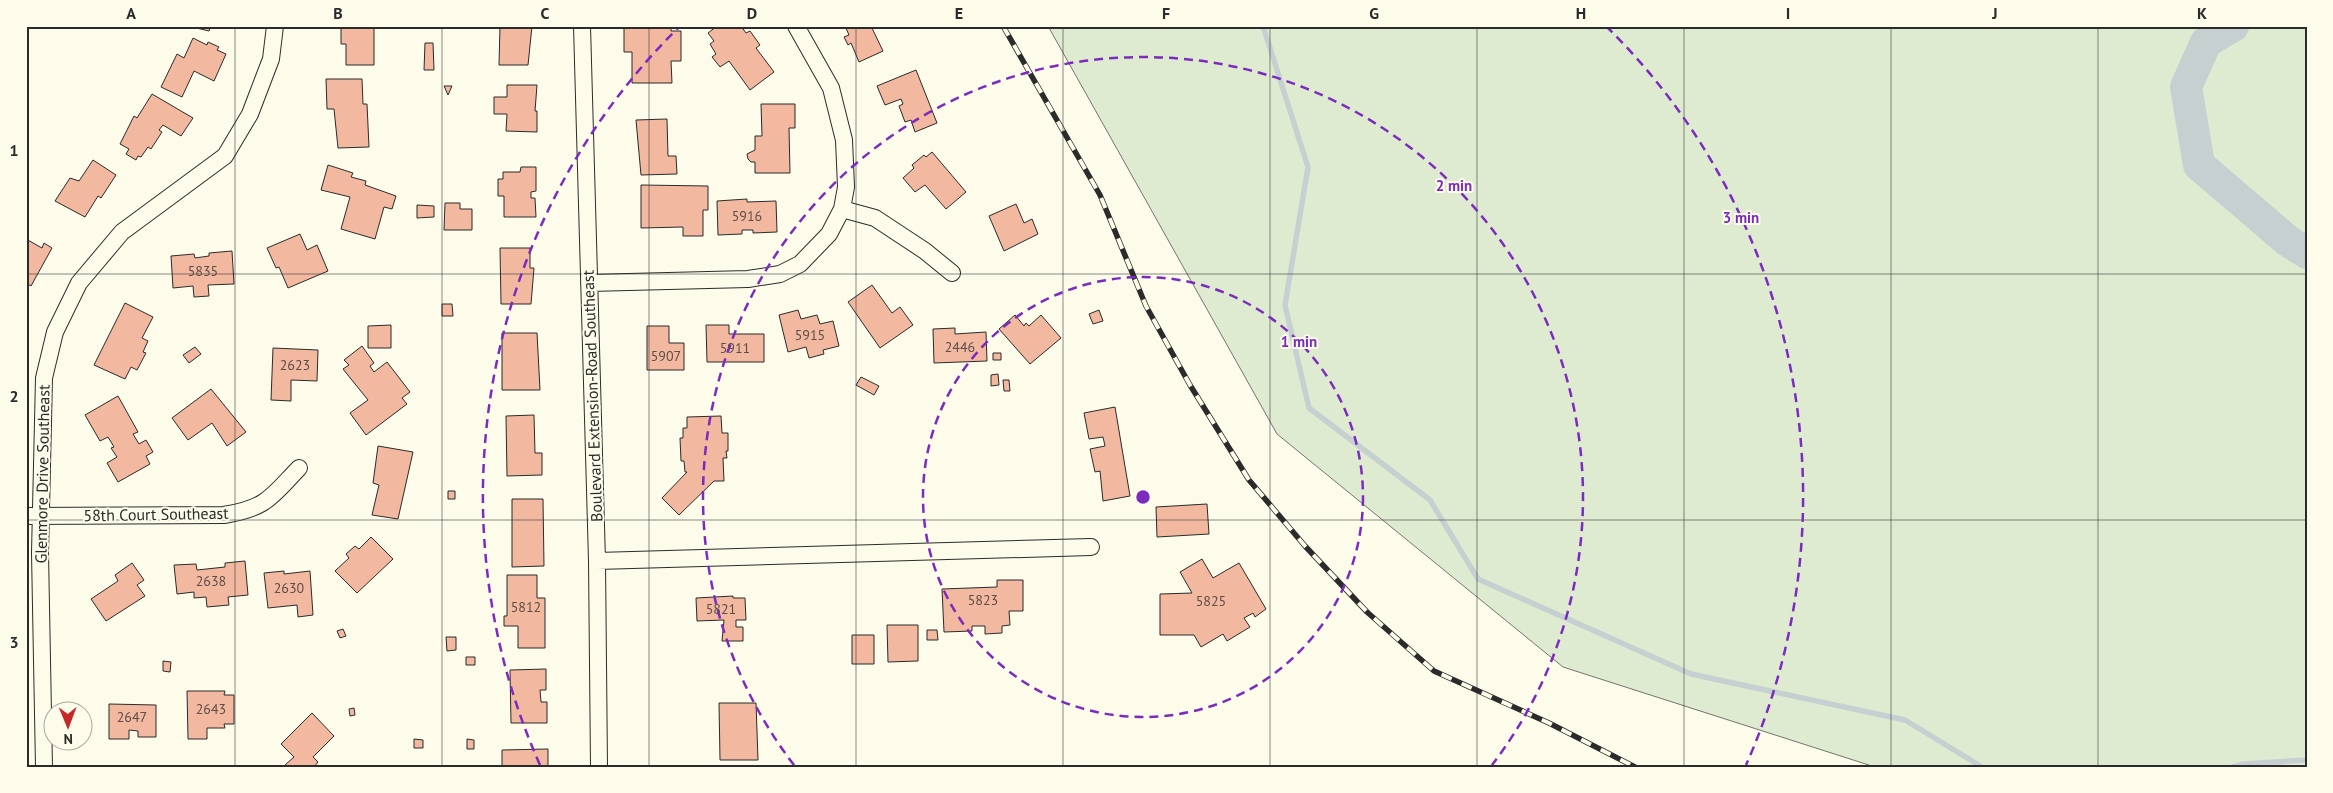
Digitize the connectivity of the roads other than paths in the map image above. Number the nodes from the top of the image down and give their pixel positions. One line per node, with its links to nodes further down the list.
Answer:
1 (275, 26): 8 (street, Glenmore Drive Southeast)
2 (582, 26): 6 (street, Boulevard Extension-Road Southeast)
3 (796, 26): 4 (street)
4 (842, 209): 5 (street); 6 (street)
5 (952, 273)
6 (589, 284): 10 (street, Boulevard Extension-Road Southeast)
7 (300, 468): 8 (street, 58th Court Southeast)
8 (33, 516): 11 (street, Glenmore Drive Southeast)
9 (1091, 547): 10 (street)
10 (597, 562): 12 (street, Boulevard Extension-Road Southeast)
11 (44, 767)
12 (599, 767)

